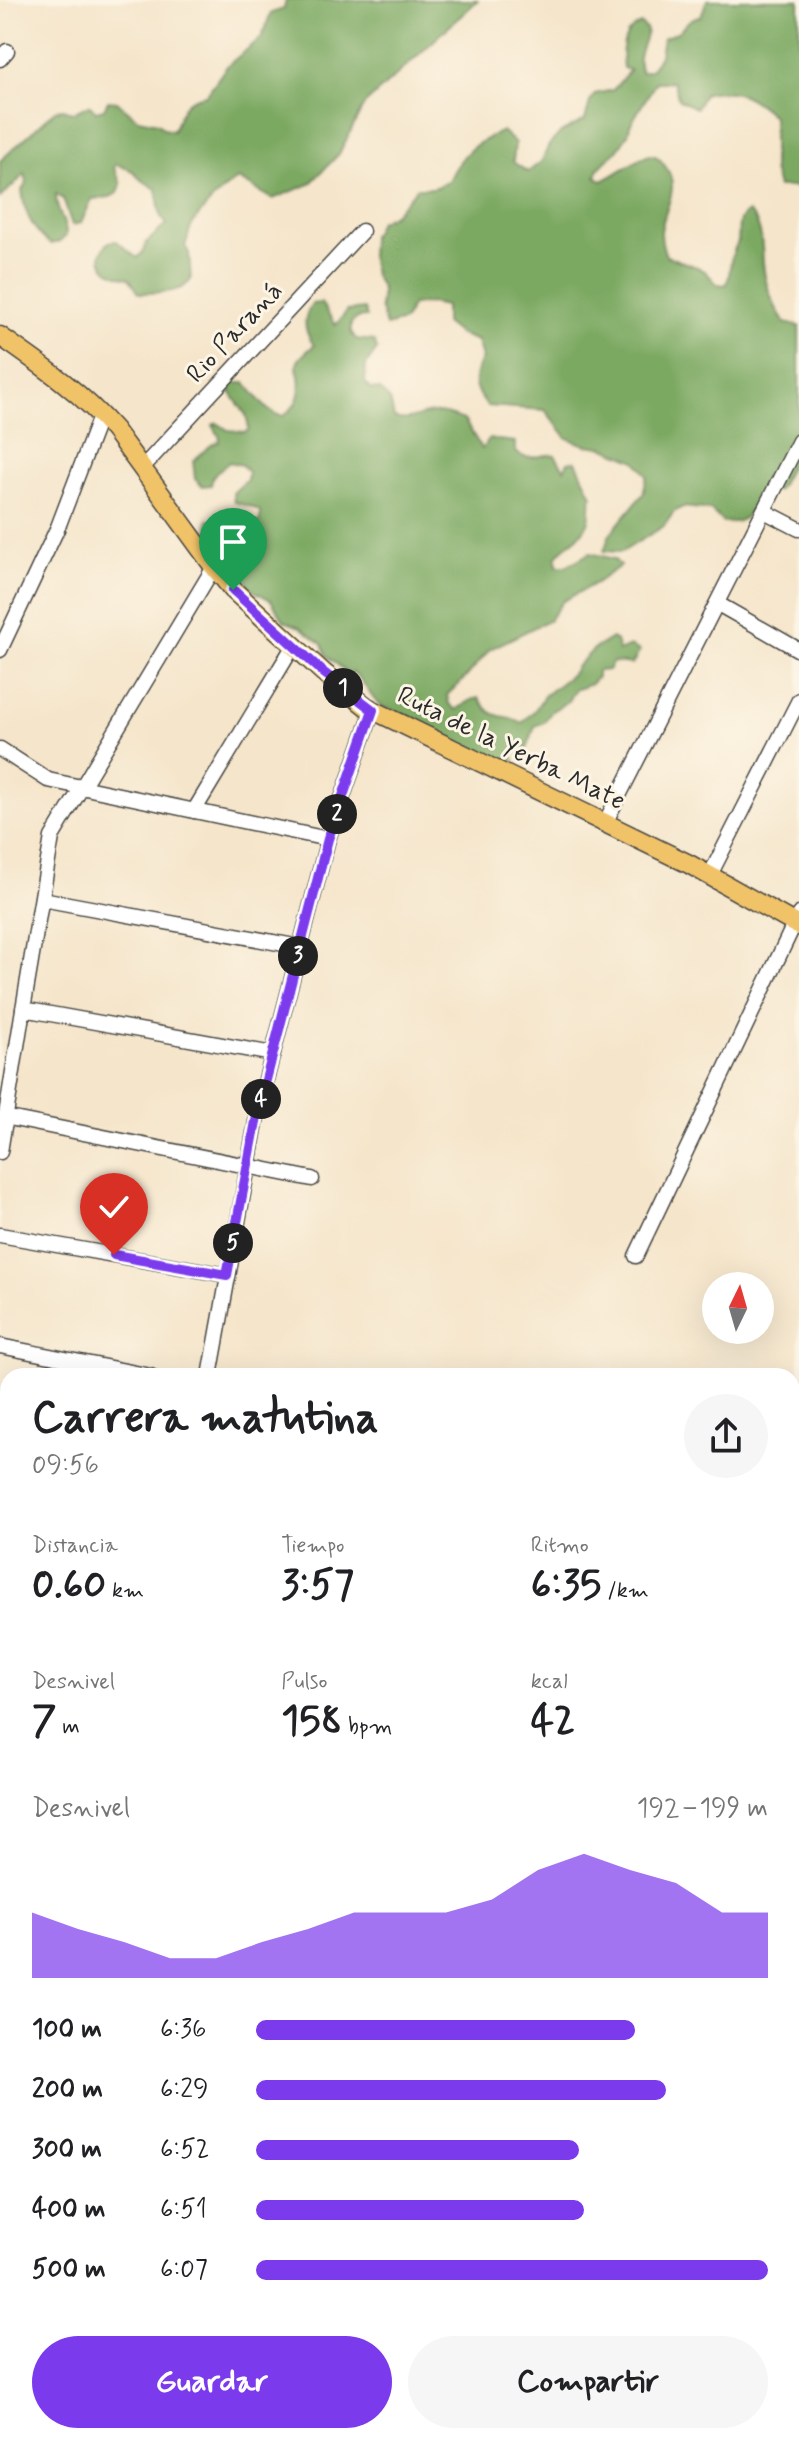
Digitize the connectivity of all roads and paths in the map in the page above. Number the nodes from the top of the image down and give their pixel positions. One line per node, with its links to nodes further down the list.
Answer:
1 (362, 231): 5 (street, Rio Paraná)
2 (0, 336): 3 (main road, Ruta de la Yerba Mate)
3 (101, 414): 5 (main road, Ruta de la Yerba Mate); 11 (street)
4 (799, 441): 6 (street)
5 (142, 468): 8 (main road, Ruta de la Yerba Mate)
6 (764, 511): 7 (street); 9 (street)
7 (799, 529)
8 (214, 567): 10 (main road, Ruta de la Yerba Mate); 16 (street)
9 (718, 604): 12 (street); 18 (street)
10 (294, 645): 14 (main road, Ruta de la Yerba Mate); 17 (street)
11 (0, 650)
12 (799, 650)
13 (799, 700): 20 (street)
14 (373, 710): 18 (main road, Ruta de la Yerba Mate); 19 (street)
15 (0, 749): 16 (street)
16 (80, 787): 17 (street); 21 (street)
17 (194, 811): 19 (street)
18 (605, 823): 20 (main road, Ruta de la Yerba Mate)
19 (328, 839): 23 (street)
20 (710, 875): 22 (main road, Ruta de la Yerba Mate)
21 (42, 899): 23 (street); 24 (street)
22 (797, 921): 31 (street)
23 (300, 947): 25 (street)
24 (23, 1009): 25 (street); 26 (street)
25 (273, 1054): 28 (street)
26 (4, 1117): 27 (street); 28 (street)
27 (0, 1152)
28 (248, 1166): 29 (street); 32 (street)
29 (312, 1179)
30 (0, 1235): 32 (street)
31 (636, 1256)
32 (227, 1275): 35 (street)
33 (0, 1346): 34 (street)
34 (83, 1368)
35 (211, 1368)

